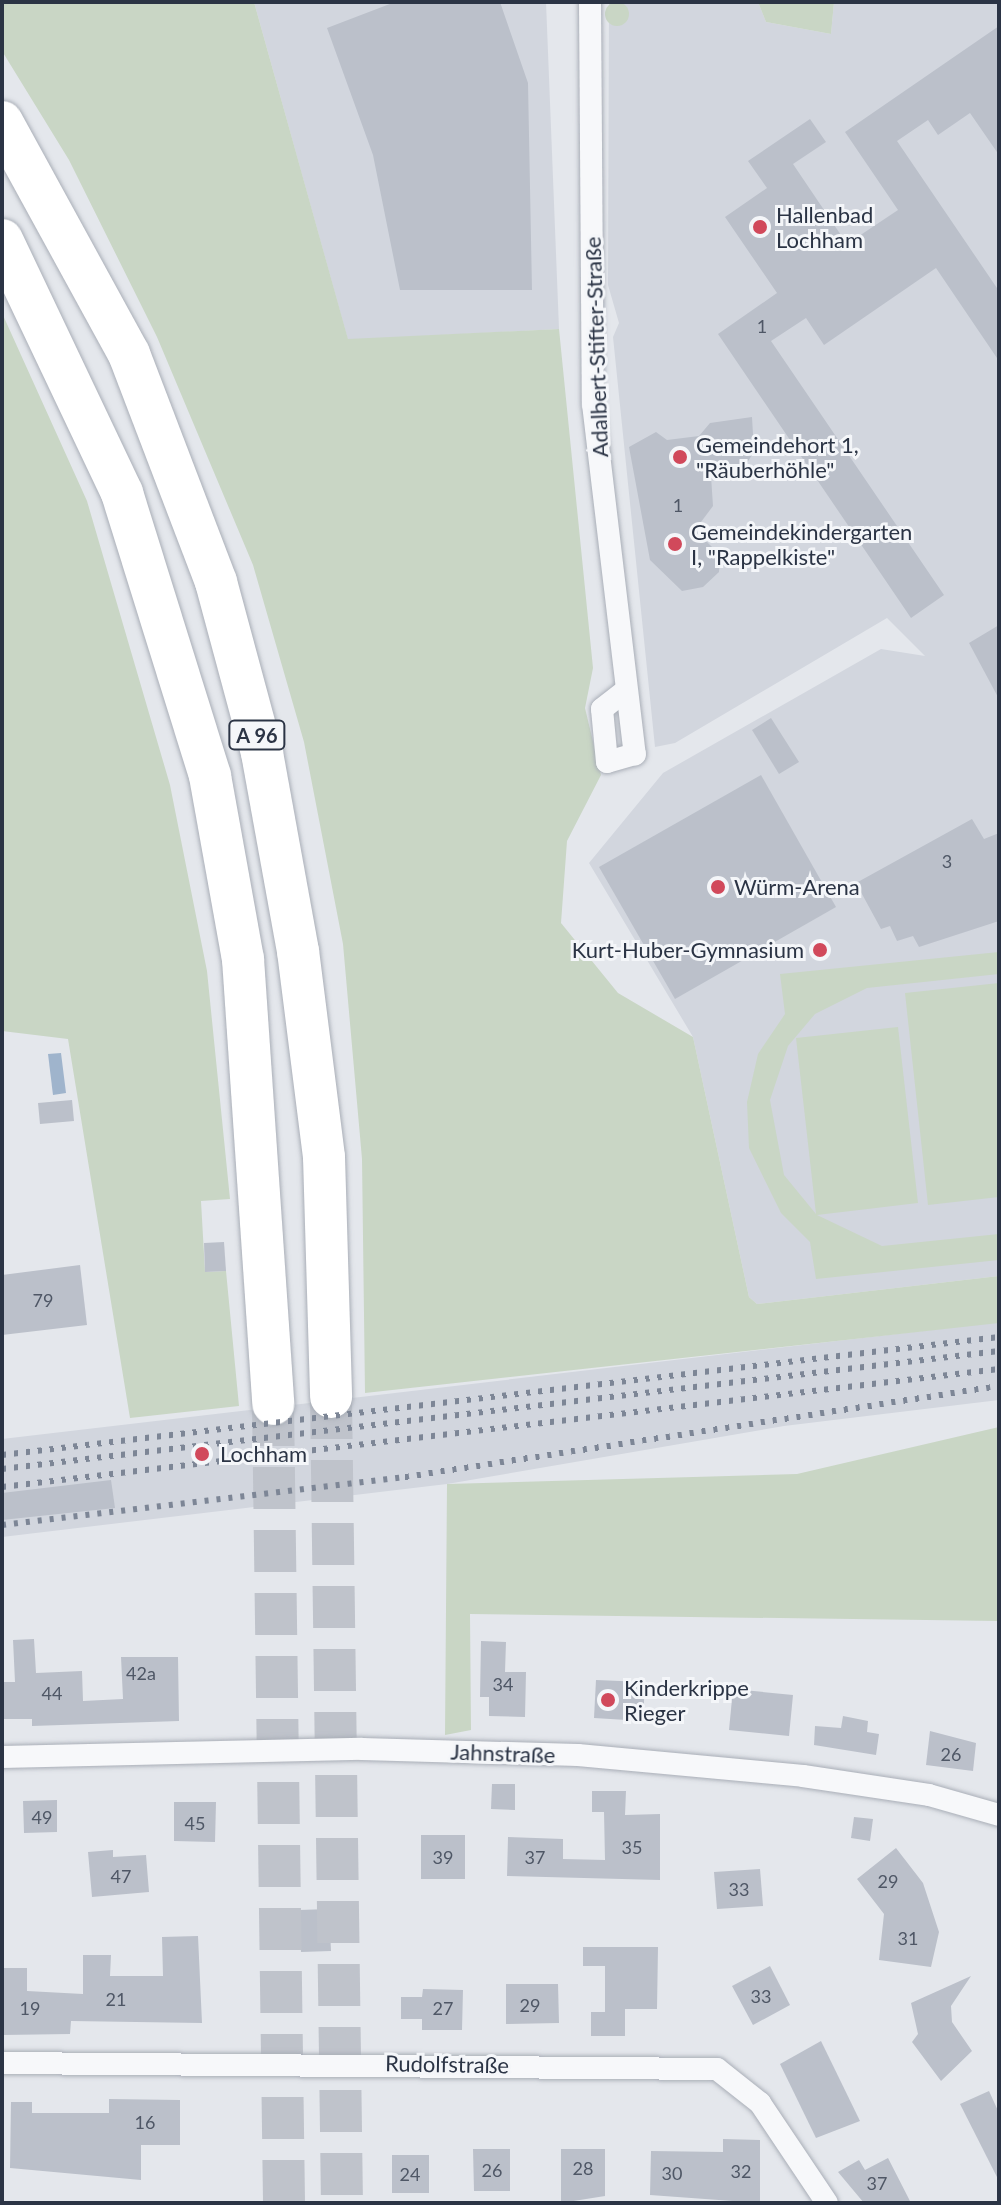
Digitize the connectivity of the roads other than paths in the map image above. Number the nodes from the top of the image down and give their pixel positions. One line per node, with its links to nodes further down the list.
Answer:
1 (590, 2): 4 (street, Adalbert-Stifter-Straße)
2 (2, 122): 5 (highway, A 96)
3 (2, 240): 6 (highway, A 96)
4 (625, 691)
5 (331, 1397)
6 (273, 1404)
7 (2, 1757): 8 (street, Jahnstraße)
8 (999, 1815)
9 (2, 2063): 10 (street, Rudolfstraße)
10 (827, 2203)

